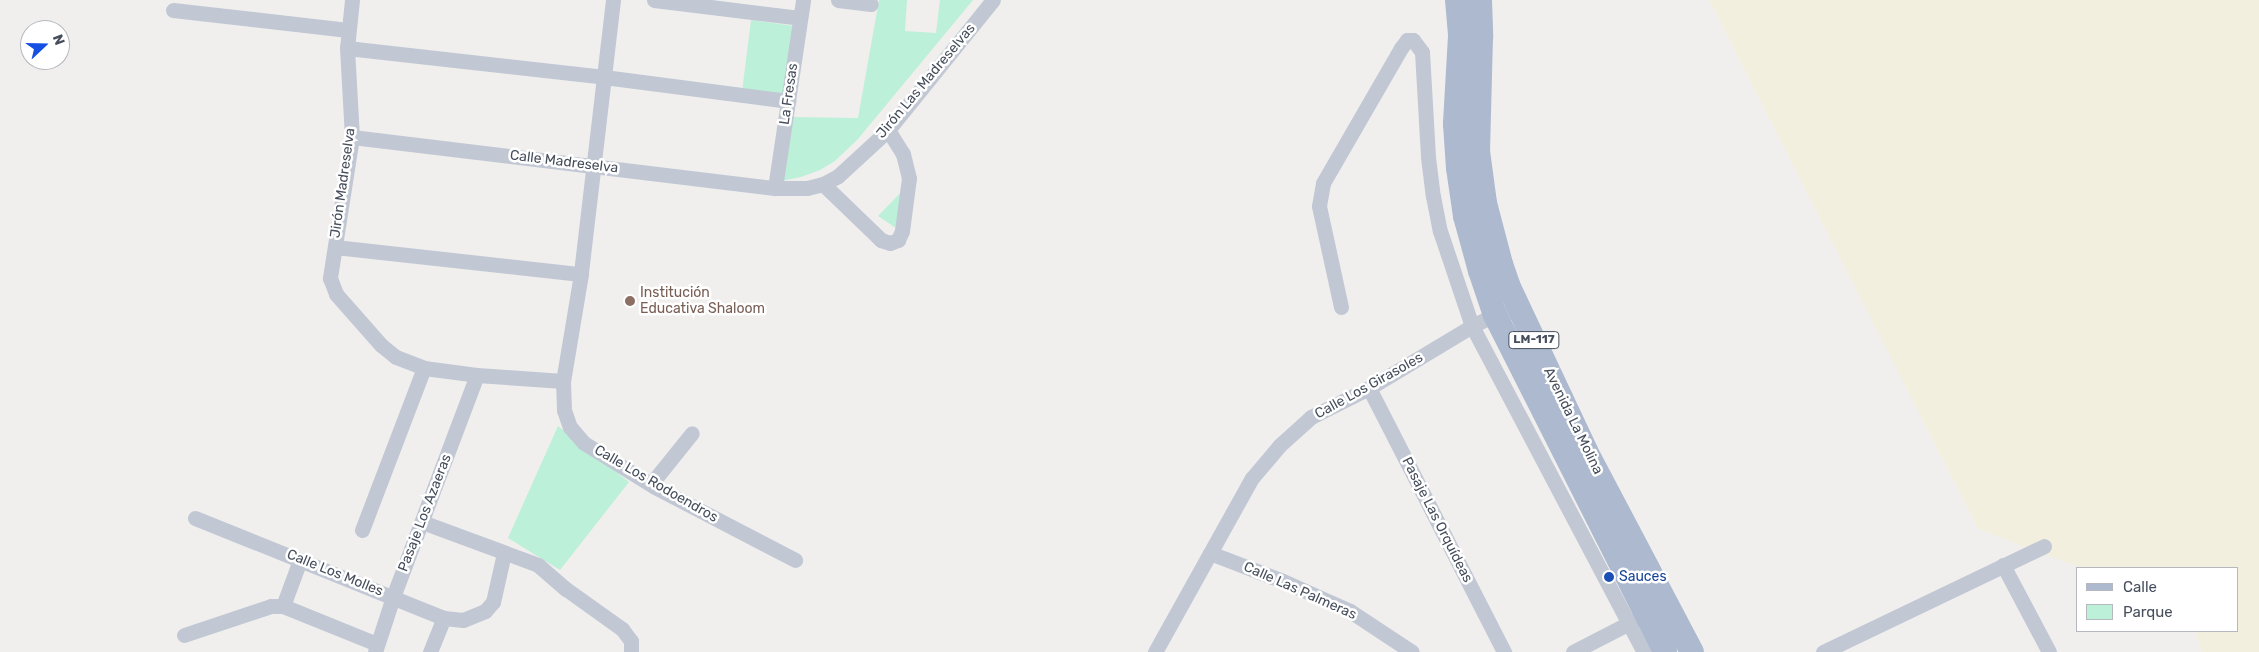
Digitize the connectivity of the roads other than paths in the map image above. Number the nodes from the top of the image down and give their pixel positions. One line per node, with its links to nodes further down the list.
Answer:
1 (352, 0): 12 (street, Jirón Madreselva)
2 (613, 0): 14 (street, Calle Los Rodoendros)
3 (654, 0): 11 (street)
4 (803, 0): 11 (street, La Fresas)
5 (838, 0): 9 (street)
6 (1457, 0): 25 (main road, Avenida La Molina / LM-117)
7 (1480, 0): 24 (main road, Avenida La Molina / LM-117)
8 (992, 1): 16 (street, Jirón Las Madreselvas)
9 (871, 4)
10 (174, 10): 12 (street)
11 (800, 18): 15 (street, La Fresas)
12 (348, 30): 13 (street, Jirón Madreselva)
13 (347, 48): 14 (street); 17 (street, Jirón Madreselva)
14 (604, 77): 15 (street); 18 (street, Calle Los Rodoendros)
15 (788, 101): 20 (street, La Fresas)
16 (888, 130): 19 (street, Jirón Las Madreselvas); 19 (street)
17 (352, 137): 18 (street, Calle Madreselva); 21 (street, Jirón Madreselva)
18 (594, 166): 20 (street, Calle Madreselva); 22 (street, Calle Los Rodoendros)
19 (823, 184): 20 (street, Jirón Las Madreselvas)
20 (775, 188)
21 (335, 246): 22 (street); 27 (street, Jirón Madreselva)
22 (581, 274): 29 (street, Calle Los Rodoendros)
23 (1341, 307): 26 (street)
24 (1519, 310): 25 (street, Calle Los Girasoles); 56 (main road, Avenida La Molina / LM-117)
25 (1495, 315): 26 (street, Calle Los Girasoles); 45 (main road, Avenida La Molina / LM-117)
26 (1472, 326): 30 (street, Calle Los Girasoles); 45 (street)
27 (424, 368): 28 (street, Jirón Madreselva); 35 (street)
28 (477, 375): 29 (street, Jirón Madreselva); 34 (street, Pasaje Los Azaeras)
29 (563, 381): 32 (street, Calle Los Rodoendros)
30 (1369, 388): 38 (street, Calle Los Girasoles); 52 (street, Pasaje Las Orquídeas)
31 (692, 433): 32 (street)
32 (651, 484): 40 (street, Calle Los Rodoendros)
33 (196, 518): 39 (street, Calle Los Molles)
34 (422, 522): 37 (street); 42 (street, Pasaje Los Azaeras)
35 (362, 530)
36 (2044, 546): 41 (street)
37 (504, 553): 44 (street, Calle Los Molles); 49 (street)
38 (1210, 553): 50 (street, Calle Los Girasoles); 51 (street, Calle Las Palmeras)
39 (300, 560): 42 (street, Calle Los Molles); 43 (street)
40 (795, 560)
41 (2003, 565): 57 (street); 58 (street)
42 (393, 596): 44 (street, Calle Los Molles); 47 (street, Pasaje Los Azaeras)
43 (283, 606): 46 (street); 47 (street)
44 (444, 618): 48 (street)
45 (1637, 619): 53 (street); 54 (street); 55 (main road, Avenida La Molina / LM-117)
46 (184, 635)
47 (376, 648)
48 (430, 652)
49 (631, 652)
50 (1155, 652)
51 (1412, 652)
52 (1504, 652)
53 (1573, 652)
54 (1644, 652)
55 (1665, 652)
56 (1692, 652)
57 (1823, 652)
58 (2049, 652)

